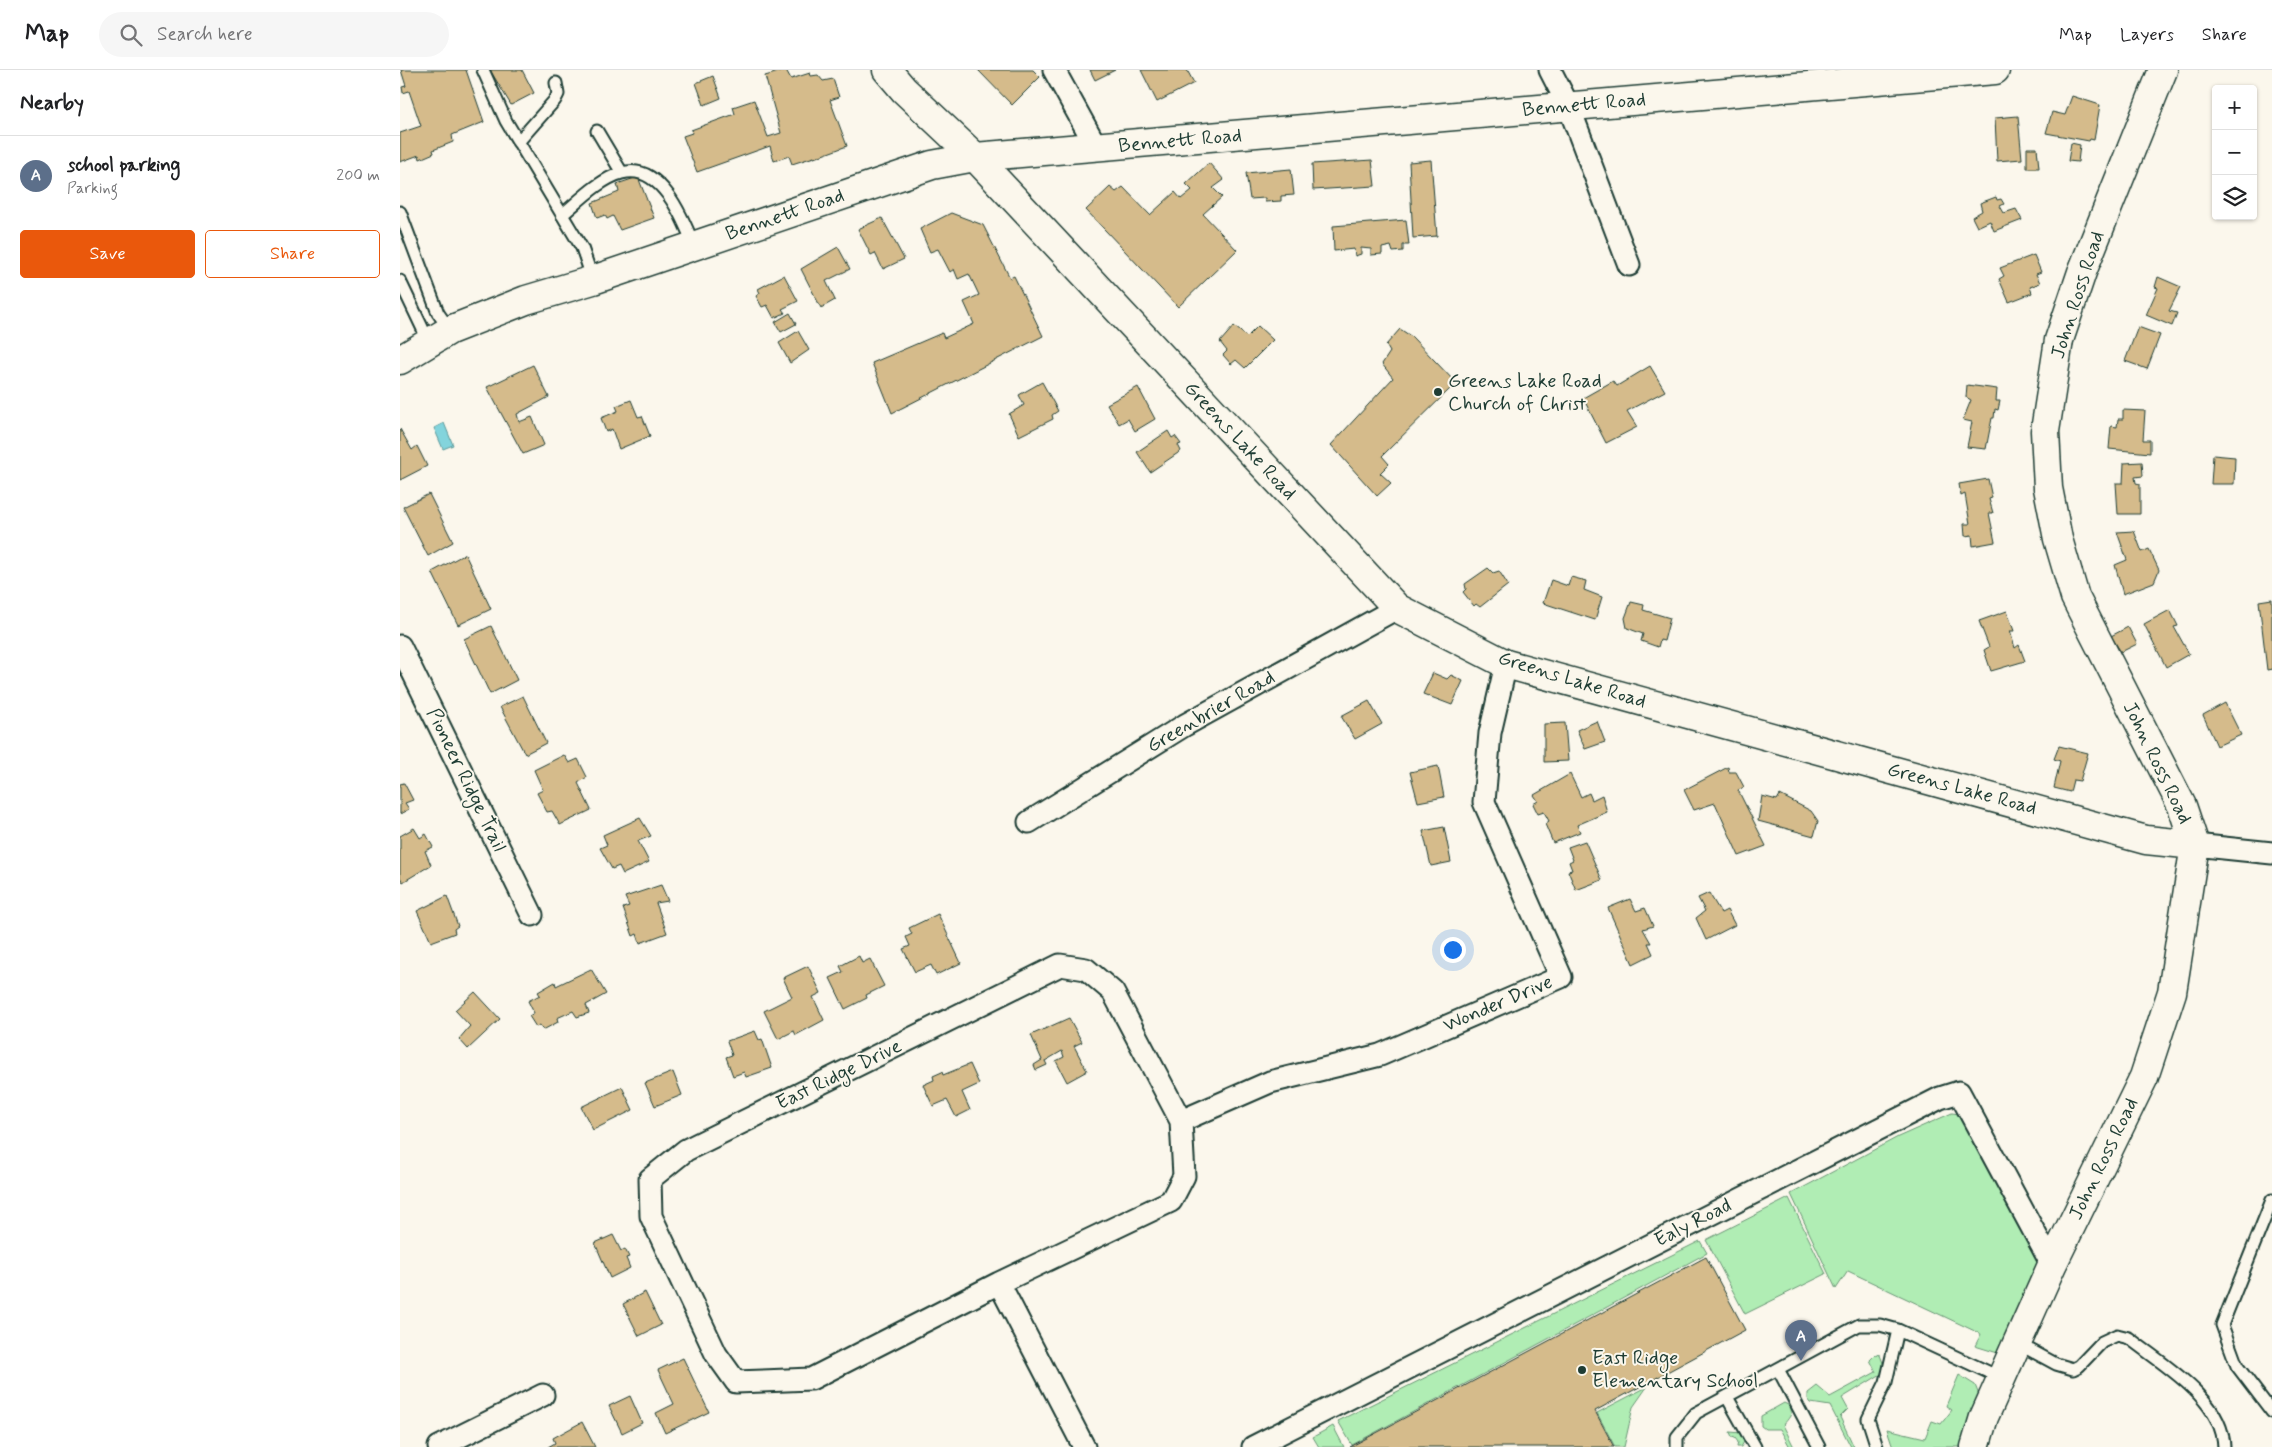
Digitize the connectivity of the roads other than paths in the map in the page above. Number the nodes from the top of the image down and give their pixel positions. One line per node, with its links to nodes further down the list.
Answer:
1 (483, 70): 10 (lane)
2 (1054, 70): 11 (street)
3 (1550, 70): 8 (street)
4 (1995, 70): 8 (street, Bennett Road)
5 (2163, 70): 26 (street, John Ross Road)
6 (889, 72): 12 (street, Greens Lake Road)
7 (556, 83): 10 (lane)
8 (1569, 107): 11 (street, Bennett Road); 17 (street)
9 (596, 131): 13 (lane)
10 (518, 142): 15 (lane)
11 (1097, 148): 12 (street, Bennett Road)
12 (975, 157): 16 (street, Bennett Road); 22 (street, Greens Lake Road)
13 (622, 173): 15 (lane); 16 (lane)
14 (400, 212): 20 (lane)
15 (562, 215): 18 (lane)
16 (694, 246): 18 (street, Bennett Road)
17 (1629, 265)
18 (593, 280): 20 (street, Bennett Road)
19 (400, 281): 20 (lane)
20 (440, 336): 21 (street, Bennett Road)
21 (400, 360)
22 (1397, 608): 24 (street, Greens Lake Road); 25 (street, Greenbrier Road)
23 (400, 646): 28 (street, Pioneer Ridge Trail)
24 (1506, 664): 26 (street, Greens Lake Road); 29 (street, Wonder Drive)
25 (1028, 822)
26 (2195, 845): 27 (street, Greens Lake Road); 31 (street, John Ross Road)
27 (2272, 853)
28 (532, 915)
29 (1181, 1121): 32 (street, East Ridge Drive); 32 (street, East Ridge Drive)
30 (2272, 1200): 39 (lane)
31 (2052, 1265): 34 (street, John Ross Road); 42 (street, Ealy Road)
32 (999, 1283): 41 (street)
33 (1898, 1330): 35 (lane); 36 (lane); 46 (lane)
34 (2017, 1343): 36 (street, John Ross Road); 48 (lane)
35 (1778, 1369): 38 (lane); 45 (lane)
36 (2001, 1378): 47 (street, John Ross Road)
37 (543, 1395): 40 (street)
38 (1727, 1397): 43 (lane); 44 (lane)
39 (2272, 1412)
40 (440, 1447)
41 (1084, 1447)
42 (1253, 1447)
43 (1677, 1447)
44 (1755, 1447)
45 (1819, 1447)
46 (1877, 1447)
47 (1975, 1447)
48 (2224, 1447)

